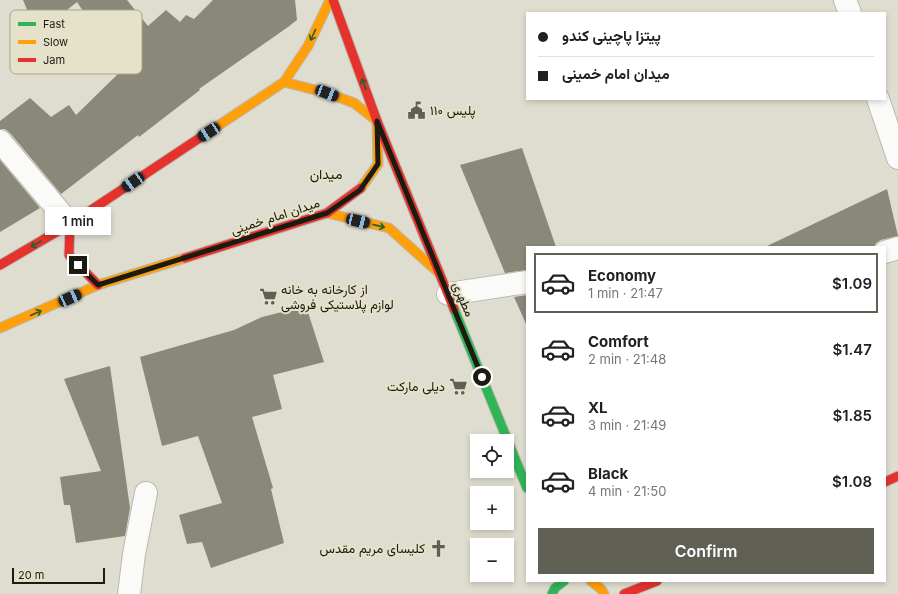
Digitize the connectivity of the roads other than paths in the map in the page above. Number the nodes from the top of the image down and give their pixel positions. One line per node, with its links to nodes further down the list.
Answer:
1 (330, 0): 5 (main road, one-way to 5)
2 (333, 0): 7 (main road, مطهری, one-way to 2)
3 (846, 0): 4 (street)
4 (850, 12)
5 (284, 82): 7 (main road); 11 (main road)
6 (878, 100): 9 (street)
7 (377, 121): 10 (main road, میدان امام خمینی); 15 (main road, مطهری)
8 (0, 141): 11 (street)
9 (898, 158)
10 (327, 213): 15 (main road, one-way to 15); 17 (main road, میدان امام خمینی)
11 (70, 224): 14 (main road, one-way to 14); 17 (main road)
12 (898, 248): 13 (street)
13 (886, 252)
14 (0, 265)
15 (439, 273): 18 (main road, مطهری)
16 (526, 282): 18 (street)
17 (98, 285): 19 (main road, میدان امام خمینی, one-way to 17)
18 (448, 294): 22 (main road, مطهری)
19 (0, 328)
20 (898, 476): 21 (main road)
21 (886, 482)
22 (526, 486)
23 (146, 493): 27 (street)
24 (563, 582): 28 (main road)
25 (592, 582): 29 (main road)
26 (654, 582): 30 (main road)
27 (130, 594)
28 (552, 594)
29 (604, 594)
30 (624, 594)

